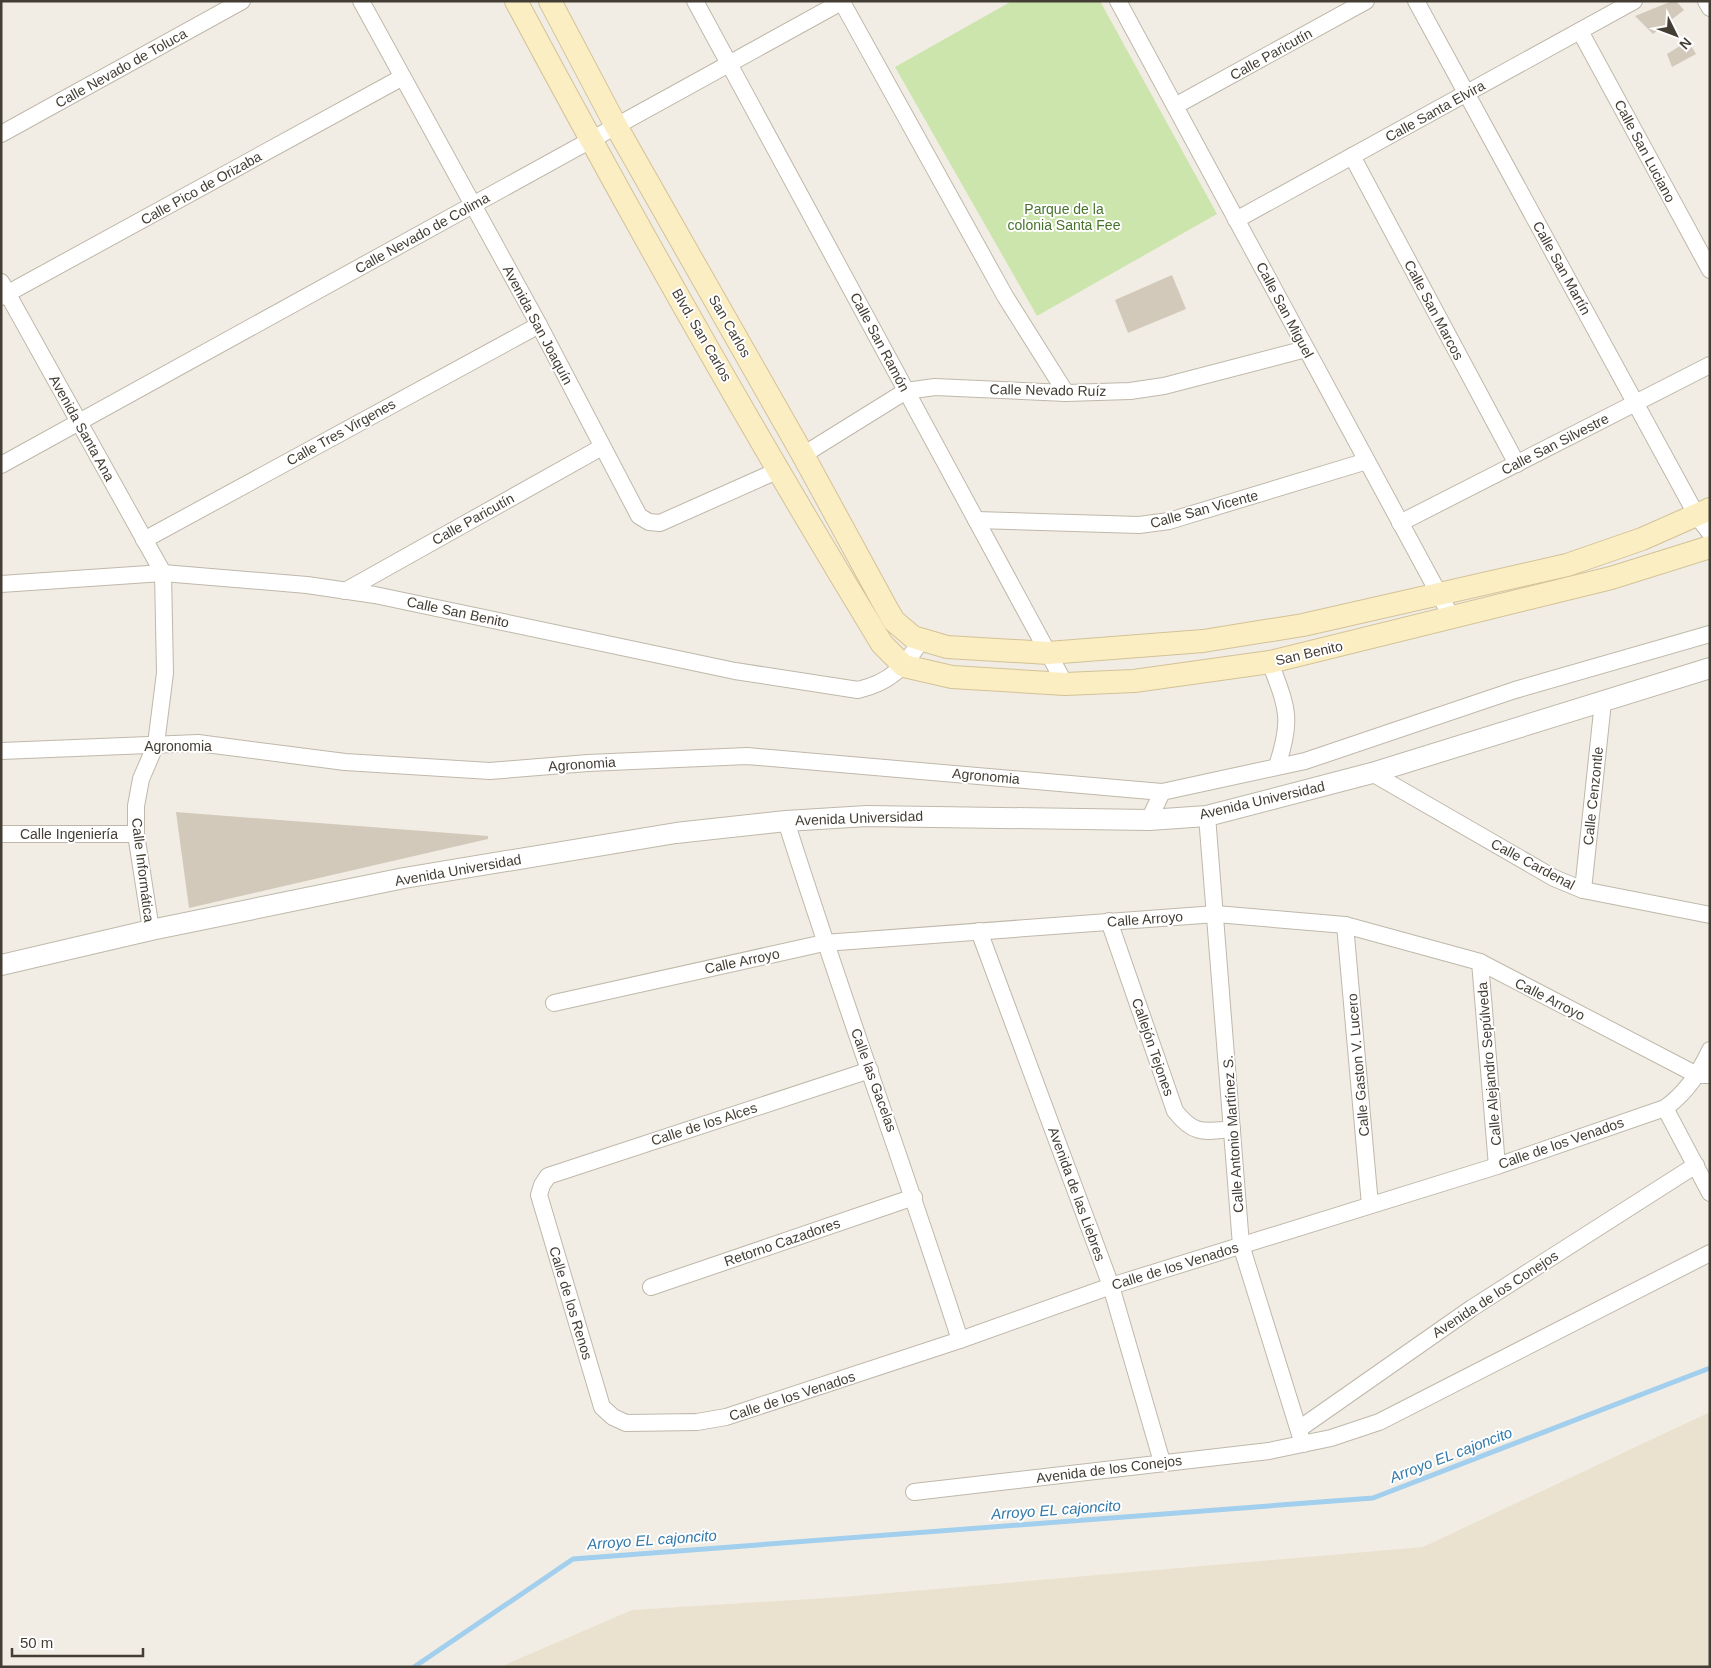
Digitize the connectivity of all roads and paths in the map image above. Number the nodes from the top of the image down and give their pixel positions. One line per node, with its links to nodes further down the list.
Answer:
1 (242, 1): 19 (street, Calle Nevado de Toluca)
2 (361, 1): 15 (street, Avenida San Joaquín)
3 (516, 1): 20 (main road, Blvd. San Carlos)
4 (550, 1): 18 (main road, San Carlos)
5 (694, 1): 14 (street, Calle San Ramón)
6 (842, 1): 14 (street, Calle Nevado de Colima); 30 (street)
7 (1118, 1): 17 (street, Calle San Miguel)
8 (1366, 1): 17 (street, Calle Paricutín)
9 (1416, 1): 16 (street, Calle San Martín)
10 (1634, 1): 13 (street, Calle Santa Elvira)
11 (1706, 1): 12 (street)
12 (1710, 8)
13 (1580, 31): 16 (street, Calle Santa Elvira); 24 (street, Calle San Luciano)
14 (730, 64): 18 (street, Calle Nevado de Colima); 29 (street, Calle San Ramón)
15 (401, 78): 22 (street, Avenida San Joaquín); 25 (street, Calle Pico de Orizaba)
16 (1466, 94): 21 (street, Calle Santa Elvira); 31 (street, Calle San Martín)
17 (1175, 106): 23 (street, Calle San Miguel)
18 (616, 126): 20 (street, Calle Nevado de Colima); 34 (main road, San Carlos)
19 (1, 134)
20 (590, 140): 22 (street, Calle Nevado de Colima); 38 (main road, Blvd. San Carlos)
21 (1352, 156): 23 (street, Calle Santa Elvira); 36 (street, Calle San Marcos)
22 (472, 206): 26 (street, Avenida San Joaquín); 32 (street, Calle Nevado de Colima)
23 (1236, 220): 27 (street, Calle San Miguel)
24 (1710, 270)
25 (3, 291): 32 (street, Avenida Santa Ana)
26 (539, 325): 33 (street, Avenida San Joaquín); 42 (street, Calle Tres Virgenes)
27 (1306, 349): 30 (street, Calle Nevado Ruíz); 35 (street, Calle San Miguel)
28 (1710, 365): 31 (street, Calle San Silvestre)
29 (906, 391): 30 (street, Calle Nevado Ruíz); 34 (street, Calle Nevado Ruíz); 40 (street, Calle San Ramón)
30 (1066, 393)
31 (1636, 403): 36 (street, Calle San Silvestre); 39 (street, Calle San Martín)
32 (79, 422): 37 (street, Calle Nevado de Colima); 42 (street, Avenida Santa Ana)
33 (602, 447): 38 (street, Avenida San Joaquín); 46 (street, Calle Paricutín)
34 (803, 455): 50 (main road, San Carlos)
35 (1367, 461): 40 (street, Calle San Vicente); 41 (street, Calle San Miguel)
36 (1517, 464): 41 (street, Calle San Silvestre)
37 (1, 465)
38 (779, 470): 53 (main road, Blvd. San Carlos)
39 (1705, 519): 47 (main road, San Benito)
40 (976, 520): 51 (street, Calle San Ramón)
41 (1400, 523): 47 (street, Calle San Miguel)
42 (144, 540): 44 (street, Avenida Santa Ana)
43 (1710, 547): 48 (main road, San Benito)
44 (163, 574): 45 (street, Calle San Benito); 46 (street, Calle San Benito); 57 (street, Calle Informática)
45 (1, 584)
46 (345, 591): 53 (street, Calle San Benito)
47 (1438, 594): 48 (street, Calle San Miguel); 51 (main road, San Benito)
48 (1452, 618): 52 (main road, San Benito)
49 (1710, 634): 59 (street)
50 (921, 640): 51 (main road, San Benito); 53 (street)
51 (1048, 653): 55 (street, Calle San Ramón)
52 (1270, 662): 55 (main road, San Benito); 59 (street)
53 (901, 664): 55 (main road, San Benito)
54 (1710, 668): 56 (street, Avenida Universidad)
55 (1065, 684)
56 (1603, 702): 60 (street, Avenida Universidad); 67 (street, Calle Cenzontle)
57 (156, 744): 58 (street, Agronomia); 61 (street, Agronomia); 66 (street, Calle Informática)
58 (1, 751)
59 (1276, 766): 61 (street)
60 (1372, 773): 62 (street, Avenida Universidad); 67 (street, Calle Cardenal)
61 (1162, 792): 63 (street)
62 (1207, 816): 63 (street, Avenida Universidad); 68 (street, Calle Antonio Martínez S.)
63 (1148, 820): 64 (street, Avenida Universidad)
64 (786, 821): 72 (street, Avenida Universidad); 74 (street, Calle las Gacelas)
65 (1, 834): 66 (street, Calle Ingeniería)
66 (136, 834): 72 (street, Calle Informática)
67 (1583, 890): 69 (street, Calle Cardenal)
68 (1216, 914): 70 (street, Calle Arroyo); 71 (street, Calle Arroyo); 82 (street, Calle Antonio Martínez S.)
69 (1710, 915)
70 (1110, 922): 73 (street, Calle Arroyo); 82 (street, Callejón Tejones)
71 (1345, 925): 75 (street, Calle Arroyo); 88 (street, Calle Gaston V. Lucero)
72 (151, 930): 76 (street, Avenida Universidad)
73 (979, 931): 74 (street, Calle Arroyo); 91 (street, Avenida de las Liebres)
74 (824, 943): 77 (street, Calle Arroyo); 79 (street, Calle las Gacelas)
75 (1480, 962): 80 (street, Calle Arroyo); 84 (street, Calle Alejandro Sepúlveda)
76 (1, 964)
77 (554, 1003)
78 (1710, 1050): 80 (street, Calle de los Venados)
79 (870, 1070): 85 (street, Calle de los Alces); 87 (street, Calle las Gacelas)
80 (1704, 1075): 81 (street, Calle de los Venados)
81 (1664, 1108): 83 (street); 84 (street, Calle de los Venados)
82 (1232, 1129): 89 (street, Calle Antonio Martínez S.)
83 (1696, 1165): 86 (street); 95 (street, Avenida de los Conejos)
84 (1497, 1166): 88 (street, Calle de los Venados)
85 (542, 1185): 94 (street, Calle de los Renos)
86 (1710, 1193)
87 (914, 1197): 92 (street, Retorno Cazadores); 93 (street, Calle las Gacelas)
88 (1370, 1206): 89 (street, Calle de los Venados)
89 (1241, 1245): 91 (street, Calle de los Venados); 95 (street, Calle Antonio Martínez S.)
90 (1710, 1253): 95 (street)
91 (1111, 1286): 93 (street, Calle de los Venados); 96 (street, Avenida de las Liebres)
92 (651, 1287)
93 (960, 1340): 94 (street, Calle de los Venados)
94 (613, 1417)
95 (1301, 1436): 96 (street, Avenida de los Conejos)
96 (1162, 1462): 97 (street, Avenida de los Conejos)
97 (914, 1492)

